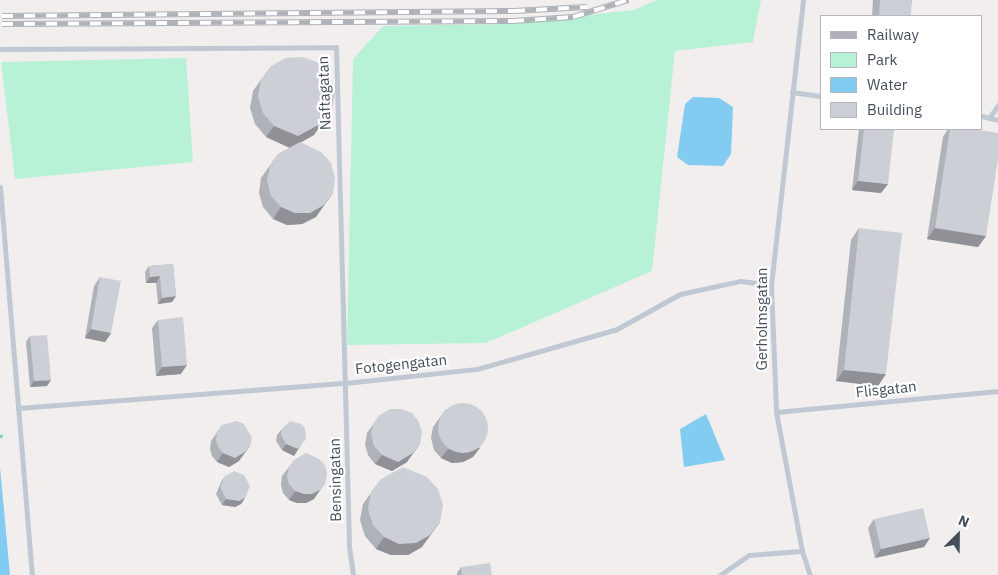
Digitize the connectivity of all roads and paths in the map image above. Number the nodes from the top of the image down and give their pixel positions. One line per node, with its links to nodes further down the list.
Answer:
1 (803, 0): 3 (lane, Gerholmsgatan)
2 (0, 49): 11 (lane, Naftagatan)
3 (792, 92): 4 (lane); 10 (lane, Gerholmsgatan)
4 (820, 96)
5 (998, 105): 7 (lane)
6 (983, 116): 7 (lane)
7 (989, 118): 8 (lane)
8 (998, 120)
9 (0, 186): 13 (lane)
10 (771, 285): 11 (lane, Fotogengatan); 14 (lane, Gerholmsgatan)
11 (345, 383): 13 (lane, Fotogengatan); 17 (lane, Bensingatan)
12 (998, 390): 14 (lane, Flisgatan)
13 (18, 408): 16 (lane)
14 (776, 412): 15 (lane, Gerholmsgatan)
15 (802, 551): 18 (lane); 19 (lane, Gerholmsgatan)
16 (32, 575)
17 (353, 575)
18 (720, 575)
19 (810, 575)

